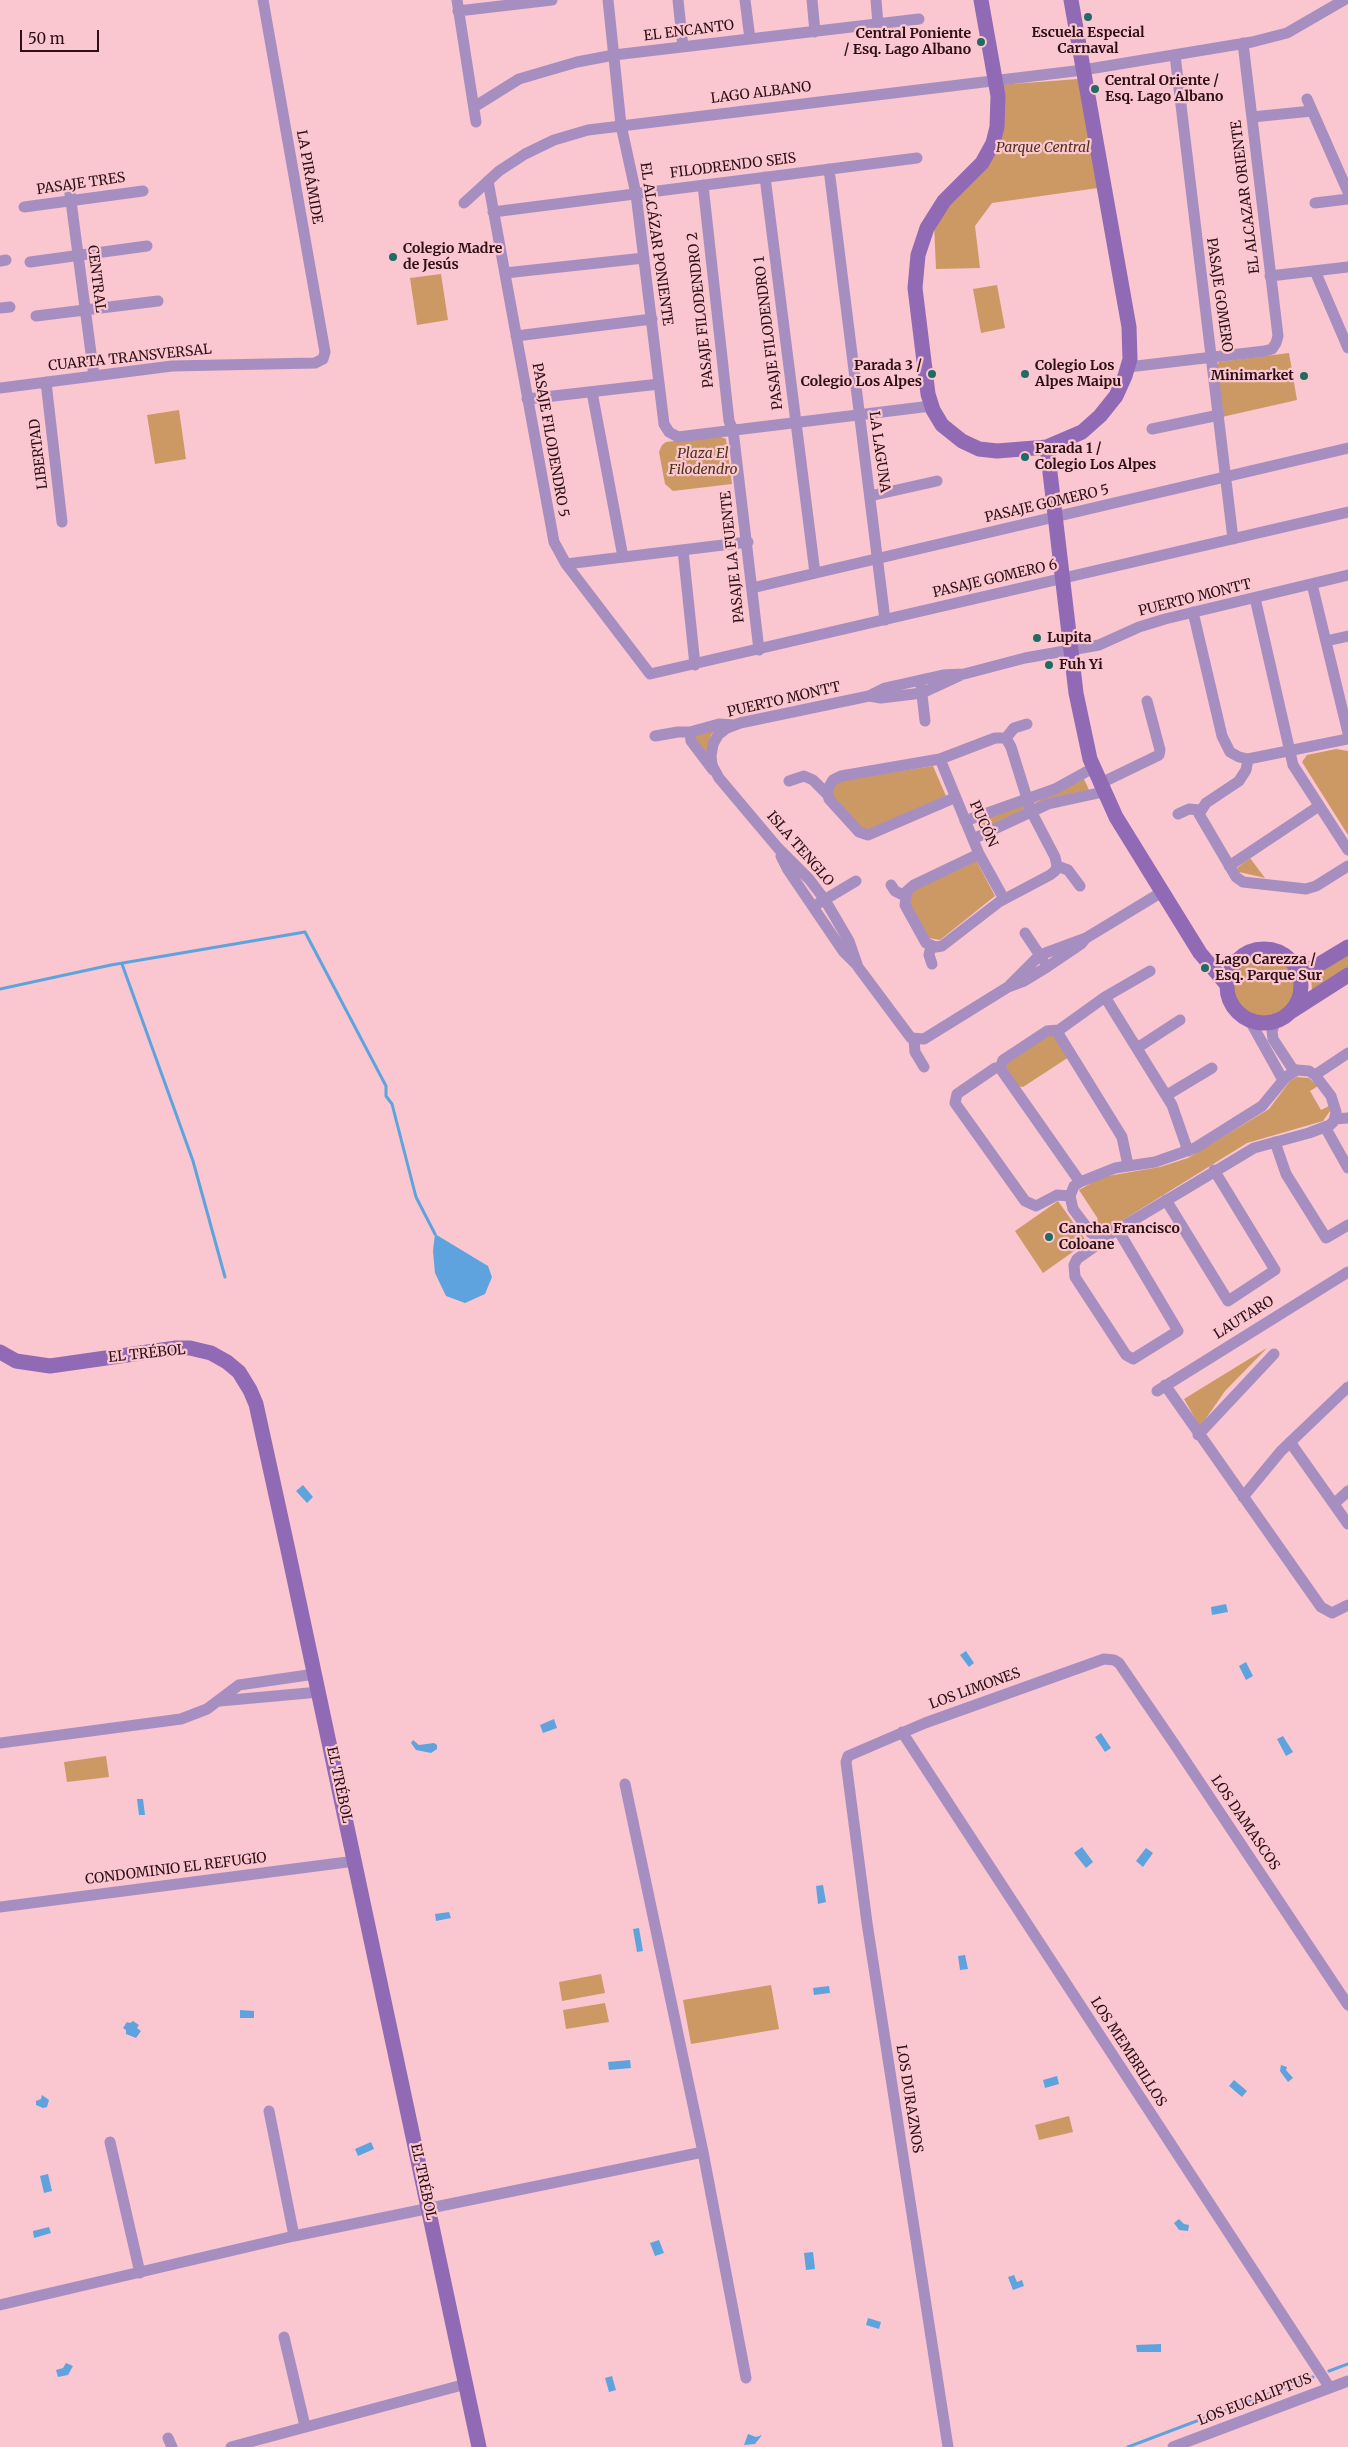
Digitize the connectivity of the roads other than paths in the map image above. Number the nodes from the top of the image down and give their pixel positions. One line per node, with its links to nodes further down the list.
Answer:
1 (263, 0): 58 (street, LA PIRÁMIDE)
2 (552, 0): 11 (street)
3 (608, 0): 18 (street, EL ALCÁZAR PONIENTE)
4 (678, 0): 17 (street)
5 (745, 0): 15 (street)
6 (812, 0): 14 (street)
7 (876, 0): 13 (street)
8 (981, 0): 21 (street)
9 (1072, 0): 20 (street)
10 (1344, 0): 16 (street, LAGO ALBANO)
11 (457, 5): 23 (street)
12 (919, 19): 13 (street, EL ENCANTO)
13 (878, 24): 14 (street, EL ENCANTO)
14 (815, 32): 15 (street, EL ENCANTO)
15 (750, 39): 17 (street, EL ENCANTO)
16 (1243, 44): 19 (street, LAGO ALBANO); 25 (street, EL ALCAZAR ORIENTE)
17 (683, 47): 18 (street, EL ENCANTO)
18 (614, 55): 23 (street, EL ENCANTO); 27 (street, EL ALCÁZAR PONIENTE)
19 (1175, 55): 20 (street, LAGO ALBANO); 57 (street, PASAJE GOMERO)
20 (1083, 70): 21 (street, LAGO ALBANO); 59 (street)
21 (995, 81): 27 (street, LAGO ALBANO); 66 (street)
22 (1307, 99): 24 (street)
23 (474, 107): 26 (street)
24 (1312, 111): 25 (street); 35 (street)
25 (1252, 117): 50 (street, EL ALCAZAR ORIENTE)
26 (476, 122)
27 (621, 125): 31 (street, LAGO ALBANO); 36 (street, EL ALCÁZAR PONIENTE)
28 (917, 158): 29 (street, FILODRENDO SEIS)
29 (829, 170): 30 (street, FILODRENDO SEIS); 67 (street, LA LAGUNA)
30 (765, 178): 32 (street, FILODRENDO SEIS); 69 (street, PASAJE FILODENDRO 1)
31 (488, 181): 39 (street, LAGO ALBANO); 42 (street, PASAJE FILODENDRO 5)
32 (703, 185): 36 (street, FILODRENDO SEIS); 71 (street, PASAJE FILODENDRO 2)
33 (69, 186): 38 (street, CENTRAL)
34 (142, 191): 38 (street, PASAJE TRES)
35 (1348, 192)
36 (636, 194): 42 (street, FILODRENDO SEIS); 45 (street, EL ALCÁZAR PONIENTE)
37 (1348, 198): 40 (street)
38 (71, 201): 41 (street, PASAJE TRES); 44 (street, CENTRAL)
39 (464, 203)
40 (1316, 203)
41 (24, 207)
42 (493, 212): 49 (street, PASAJE FILODENDRO 5)
43 (148, 246): 44 (street)
44 (78, 256): 46 (street); 52 (street, CENTRAL)
45 (644, 258): 49 (street); 54 (street, EL ALCÁZAR PONIENTE)
46 (30, 262)
47 (1348, 267): 48 (street)
48 (1315, 270): 50 (street); 56 (street)
49 (504, 273): 55 (street, PASAJE FILODENDRO 5)
50 (1270, 276): 57 (street, EL ALCAZAR ORIENTE)
51 (158, 301): 52 (street)
52 (85, 310): 53 (street); 60 (street, CENTRAL)
53 (36, 316)
54 (652, 319): 55 (street); 62 (street, EL ALCÁZAR PONIENTE)
55 (516, 336): 65 (street, PASAJE FILODENDRO 5)
56 (1348, 348)
57 (1212, 358): 59 (street); 68 (street, PASAJE GOMERO)
58 (323, 359): 60 (street, CUARTA TRANSVERSAL)
59 (1128, 367): 72 (street)
60 (94, 376): 61 (street, CUARTA TRANSVERSAL)
61 (46, 382): 63 (street, CUARTA TRANSVERSAL); 79 (street, LIBERTAD)
62 (659, 384): 64 (street); 71 (street, EL ALCÁZAR PONIENTE)
63 (0, 388)
64 (592, 392): 65 (street); 83 (street)
65 (528, 399): 85 (street, PASAJE FILODENDRO 5)
66 (931, 406): 67 (street); 72 (street)
67 (858, 414): 69 (street); 76 (street, LA LAGUNA)
68 (1219, 415): 70 (street); 74 (street, PASAJE GOMERO)
69 (796, 422): 71 (street); 86 (street, PASAJE FILODENDRO 1)
70 (1152, 429)
71 (733, 430): 81 (street, PASAJE LA FUENTE)
72 (1047, 446): 78 (street)
73 (1348, 448): 74 (street, PASAJE GOMERO 5)
74 (1226, 477): 78 (street, PASAJE GOMERO 5); 80 (street, PASAJE GOMERO)
75 (937, 481): 76 (street)
76 (870, 496): 84 (street, LA LAGUNA)
77 (1348, 512): 80 (street, PASAJE GOMERO 6)
78 (1055, 517): 84 (street, PASAJE GOMERO 5); 88 (street)
79 (62, 522)
80 (1233, 539): 88 (street, PASAJE GOMERO 6)
81 (748, 542): 82 (street); 90 (street, PASAJE LA FUENTE)
82 (683, 550): 83 (street); 98 (street)
83 (623, 557): 85 (street)
84 (877, 559): 86 (street, PASAJE GOMERO 5); 93 (street, LA LAGUNA)
85 (566, 564): 99 (street, PASAJE FILODENDRO 5)
86 (815, 573): 90 (street, PASAJE GOMERO 5)
87 (1348, 576): 89 (street, PUERTO MONTT)
88 (1062, 579): 93 (street, PASAJE GOMERO 6); 97 (street)
89 (1312, 584): 91 (street, PUERTO MONTT); 95 (street)
90 (752, 588): 96 (street, PASAJE LA FUENTE)
91 (1255, 598): 92 (street, PUERTO MONTT); 114 (street)
92 (1193, 612): 97 (street, PUERTO MONTT); 116 (street)
93 (885, 620): 96 (street, PASAJE GOMERO 6)
94 (1348, 636): 95 (street)
95 (1326, 641): 105 (street)
96 (759, 650): 98 (street, PASAJE GOMERO 6)
97 (1071, 650): 100 (street, PUERTO MONTT); 117 (street)
98 (695, 665): 99 (street, PASAJE GOMERO 6)
99 (650, 674)
100 (964, 674): 101 (street, PUERTO MONTT); 102 (street, PUERTO MONTT)
101 (921, 680): 102 (street); 103 (street, PUERTO MONTT)
102 (922, 693): 103 (street, PUERTO MONTT); 106 (street)
103 (870, 696): 108 (street, PUERTO MONTT)
104 (1147, 701): 122 (street)
105 (1344, 703): 110 (street)
106 (925, 721)
107 (1027, 724): 112 (street)
108 (734, 726): 109 (street); 118 (street, PUERTO MONTT)
109 (690, 732): 111 (street); 118 (street, ISLA TENGLO)
110 (1348, 733)
111 (655, 736)
112 (1006, 738): 115 (street); 125 (street)
113 (1348, 739): 114 (street)
114 (1289, 751): 116 (street); 126 (street)
115 (940, 759): 119 (street); 124 (street, PUCÓN)
116 (1248, 759): 127 (street)
117 (1093, 768): 122 (street); 125 (street)
118 (715, 771): 132 (street, ISLA TENGLO)
119 (836, 778): 120 (street); 123 (street)
120 (814, 780): 121 (street); 123 (street)
121 (789, 781)
122 (1101, 788): 128 (street); 141 (street)
123 (828, 795): 124 (street)
124 (954, 798): 130 (street, PUCÓN)
125 (1027, 799): 128 (street); 130 (street)
126 (1318, 806): 133 (street); 136 (street)
127 (1200, 810): 129 (street); 136 (street)
128 (1031, 811): 131 (street); 135 (street)
129 (1178, 814)
130 (965, 821): 131 (street, PUCÓN)
131 (973, 839): 134 (street, PUCÓN)
132 (778, 848): 144 (street, ISLA TENGLO); 145 (street)
133 (1348, 850)
134 (979, 854): 142 (street); 143 (street, PUCÓN)
135 (1057, 866): 140 (street); 143 (street)
136 (1229, 866): 137 (street)
137 (1348, 866)
138 (856, 881): 144 (street)
139 (891, 885): 142 (street)
140 (1080, 886)
141 (1162, 892): 147 (street); 148 (street)
142 (905, 896): 149 (street)
143 (1004, 899): 149 (street)
144 (825, 900): 145 (street); 154 (street, ISLA TENGLO)
145 (814, 906): 154 (street)
146 (1025, 932): 151 (street)
147 (1086, 938): 151 (street); 155 (street)
148 (1194, 943): 152 (street); 159 (street)
149 (931, 946): 153 (street)
150 (1348, 946): 156 (street)
151 (1040, 955): 155 (street); 160 (street)
152 (1238, 960): 156 (street); 159 (street)
153 (932, 964)
154 (858, 967): 166 (street, ISLA TENGLO)
155 (1047, 967): 160 (street)
156 (1296, 970): 162 (street)
157 (1150, 971): 161 (street)
158 (1348, 975): 162 (street)
159 (1227, 985): 163 (street)
160 (1008, 987): 166 (street)
161 (1105, 998): 165 (street); 167 (street)
162 (1282, 1017): 163 (street); 172 (street)
163 (1249, 1019): 174 (street)
164 (1180, 1020): 167 (street)
165 (1058, 1030): 170 (street); 181 (street)
166 (919, 1040): 169 (street)
167 (1137, 1048): 175 (street)
168 (1348, 1053): 173 (street)
169 (924, 1067)
170 (1000, 1068): 184 (street); 185 (street)
171 (1212, 1068): 175 (street)
172 (1294, 1072): 173 (street); 174 (street)
173 (1315, 1074): 177 (street)
174 (1283, 1080): 180 (street)
175 (1167, 1096): 180 (street)
176 (1348, 1118): 177 (street)
177 (1335, 1119): 178 (street)
178 (1325, 1127): 179 (street); 182 (street)
179 (1275, 1142): 183 (street); 187 (street)
180 (1188, 1151): 181 (street)
181 (1128, 1165): 184 (street)
182 (1348, 1168)
183 (1214, 1170): 186 (street); 186 (street)
184 (1080, 1182): 185 (street)
185 (1070, 1196): 189 (street)
186 (1166, 1200): 188 (street)
187 (1348, 1226)
188 (1118, 1230): 189 (street); 189 (street)
189 (1099, 1237)
190 (1348, 1272): 194 (street, LAUTARO)
191 (0, 1352): 202 (street, EL TRÉBOL)
192 (1274, 1354): 194 (street)
193 (1348, 1387): 195 (street)
194 (1198, 1435): 197 (street)
195 (1290, 1442): 197 (street); 198 (street)
196 (1348, 1491): 198 (street)
197 (1242, 1497): 200 (street)
198 (1334, 1504): 199 (street)
199 (1347, 1520)
200 (1348, 1605)
201 (1114, 1660): 205 (street, LOS LIMONES); 211 (street, LOS DAMASCOS)
202 (315, 1674): 203 (street, EL TRÉBOL); 204 (street)
203 (319, 1692): 204 (street); 209 (street, EL TRÉBOL)
204 (220, 1701): 206 (street)
205 (902, 1732): 207 (street, LOS LIMONES); 223 (street, LOS MEMBRILLOS)
206 (0, 1743)
207 (848, 1756): 227 (street, LOS DURAZNOS)
208 (625, 1784): 214 (street)
209 (355, 1861): 210 (street, CONDOMINIO EL REFUGIO); 215 (street, EL TRÉBOL)
210 (0, 1907)
211 (1348, 2005)
212 (269, 2111): 216 (street)
213 (110, 2142): 217 (street)
214 (704, 2152): 215 (street); 220 (street)
215 (428, 2207): 216 (street); 222 (street, EL TRÉBOL)
216 (294, 2236): 217 (street)
217 (140, 2273): 218 (street)
218 (0, 2305)
219 (284, 2337): 224 (street)
220 (746, 2378)
221 (1348, 2381): 223 (street, LOS EUCALIPTUS)
222 (466, 2384): 224 (street); 226 (street, EL TRÉBOL)
223 (1330, 2388): 228 (street, LOS EUCALIPTUS)
224 (305, 2426): 225 (street)
225 (230, 2447)
226 (480, 2447)
227 (948, 2447)
228 (1173, 2447)

